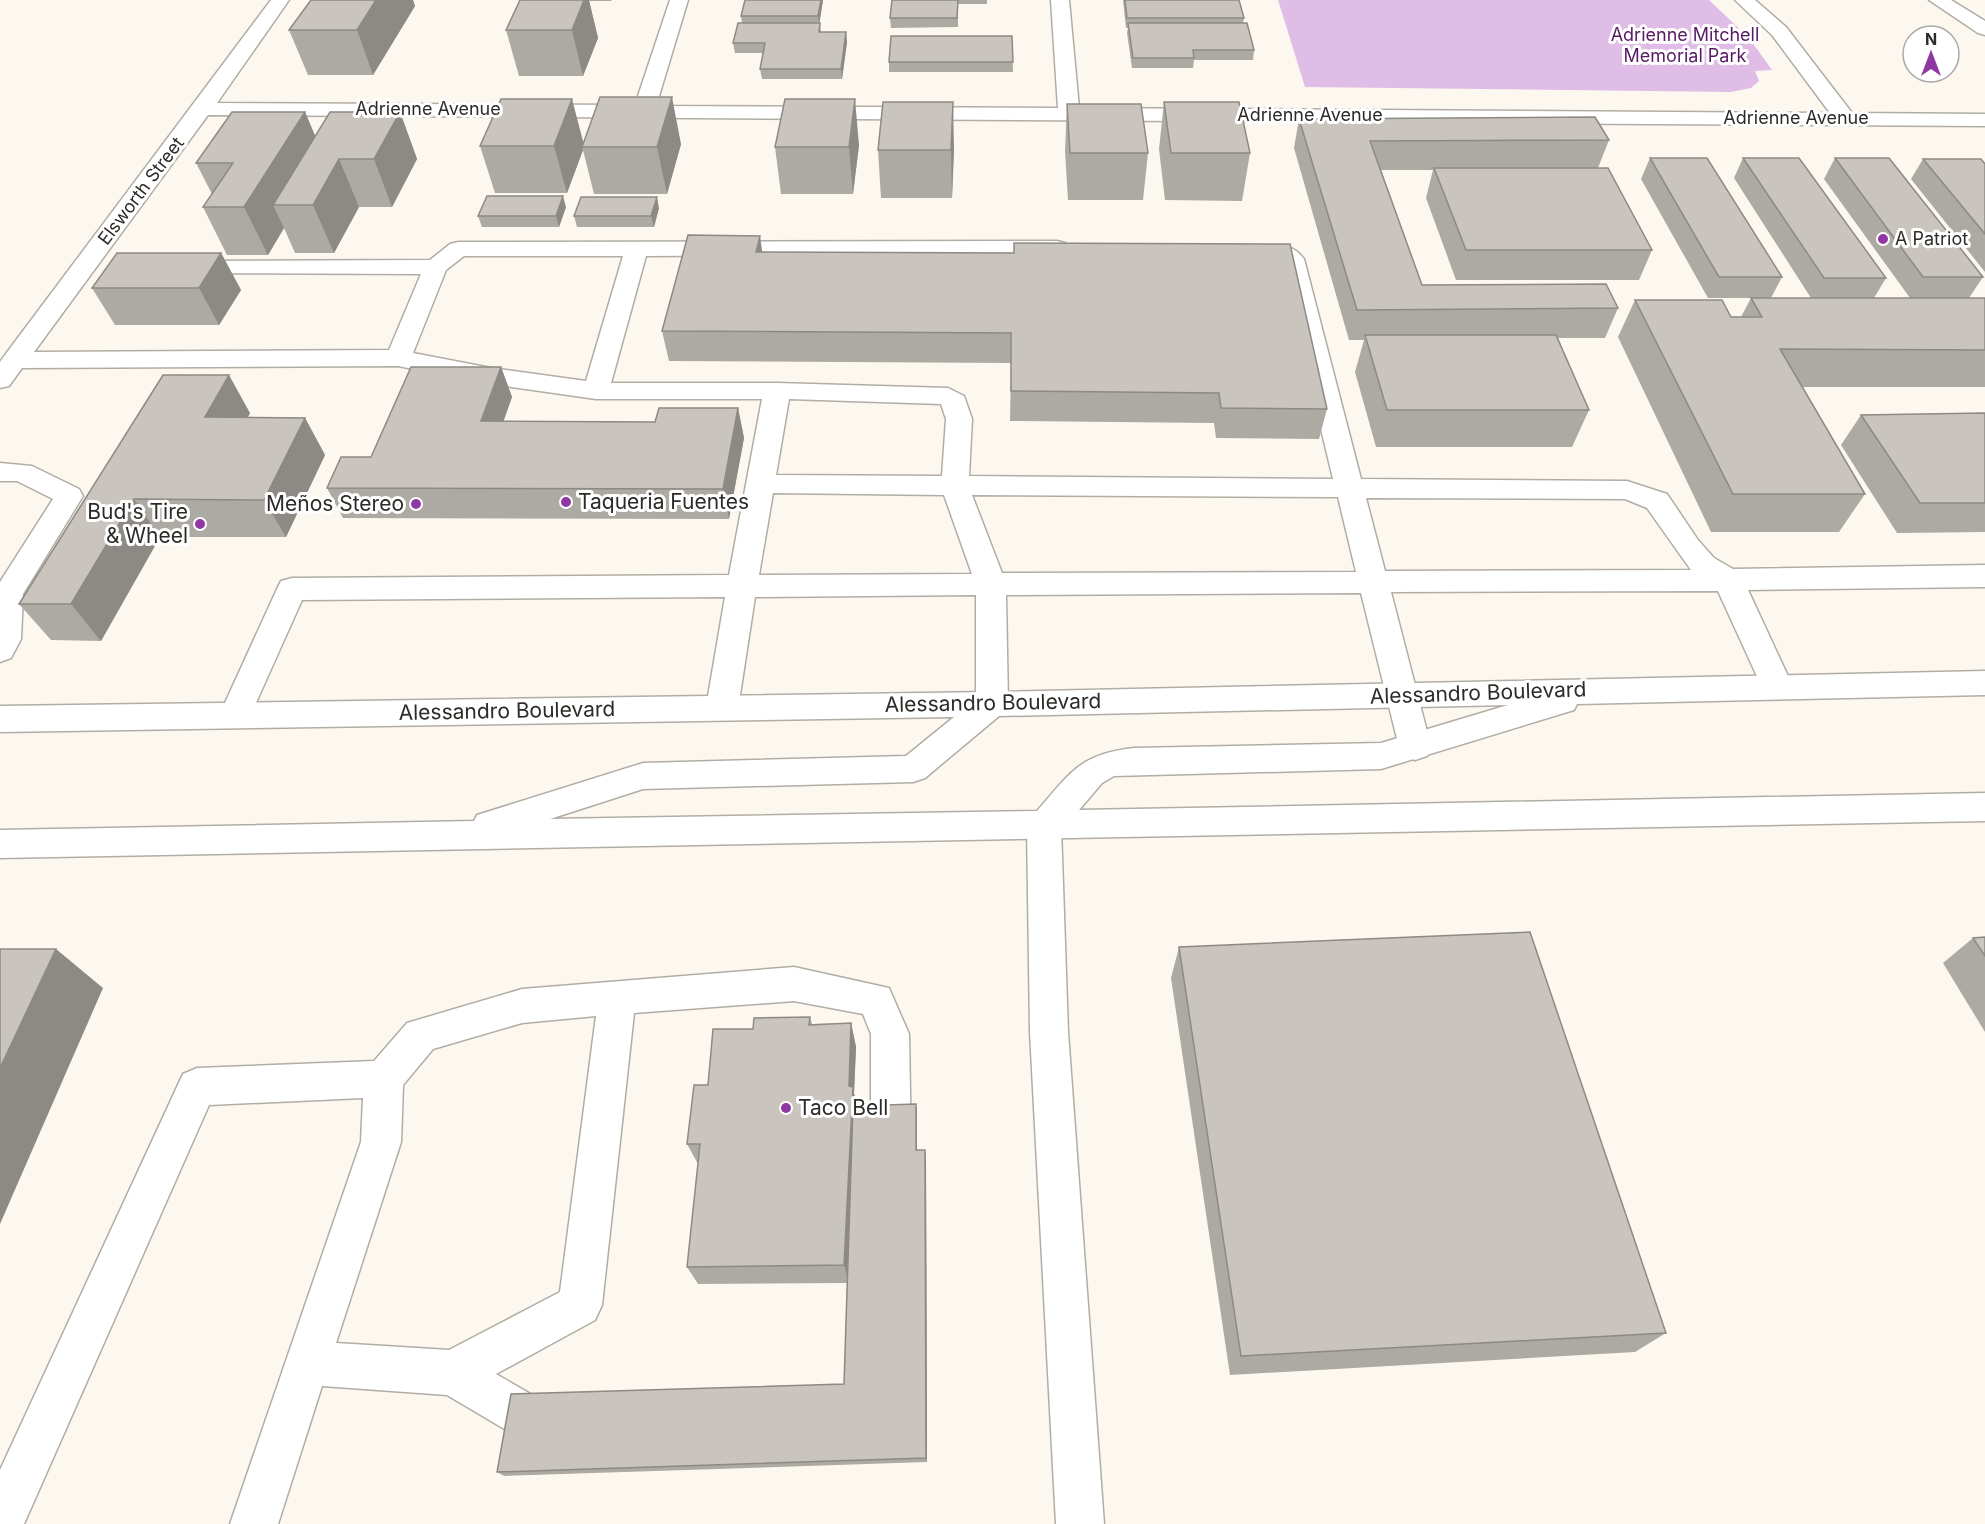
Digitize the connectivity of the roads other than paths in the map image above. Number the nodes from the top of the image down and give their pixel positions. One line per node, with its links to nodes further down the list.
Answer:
1 (280, 0): 7 (main road, Elsworth Street)
2 (679, 0): 8 (main road)
3 (1060, 0): 9 (main road)
4 (1744, 0): 10 (main road)
5 (1938, 0): 6 (main road)
6 (1985, 29)
7 (202, 109): 8 (main road, Adrienne Avenue); 18 (main road, Elsworth Street)
8 (644, 110): 9 (main road, Adrienne Avenue)
9 (1069, 113): 10 (main road, Adrienne Avenue)
10 (1845, 118): 11 (main road, Adrienne Avenue)
11 (1985, 120)
12 (1077, 248): 13 (main road)
13 (636, 250): 15 (main road); 19 (main road)
14 (1259, 250): 24 (main road)
15 (436, 267): 16 (main road); 17 (main road)
16 (166, 268)
17 (398, 357): 18 (main road); 19 (main road)
18 (7, 370)
19 (596, 391): 20 (main road)
20 (777, 391): 22 (main road); 23 (main road)
21 (0, 472): 30 (main road)
22 (761, 484): 23 (main road); 29 (main road)
23 (955, 486): 24 (main road); 28 (main road)
24 (1350, 487): 26 (main road); 27 (main road)
25 (1985, 576): 26 (main road)
26 (1728, 580): 27 (main road); 32 (main road)
27 (1373, 582): 28 (main road); 34 (main road)
28 (992, 584): 29 (main road); 35 (main road)
29 (742, 586): 36 (main road); 37 (main road)
30 (0, 650)
31 (1985, 683): 32 (main road, Alessandro Boulevard)
32 (1777, 687): 33 (main road, Alessandro Boulevard)
33 (1602, 689): 34 (main road, Alessandro Boulevard); 39 (main road)
34 (1402, 695): 35 (main road, Alessandro Boulevard); 39 (main road)
35 (992, 704): 36 (main road, Alessandro Boulevard); 42 (main road)
36 (722, 708): 37 (main road, Alessandro Boulevard)
37 (235, 716): 38 (main road, Alessandro Boulevard)
38 (0, 719)
39 (1415, 747): 41 (main road)
40 (1985, 807): 41 (main road)
41 (1044, 826): 42 (main road); 52 (main road)
42 (456, 836): 43 (main road)
43 (0, 844)
44 (617, 997): 45 (main road); 46 (main road); 48 (main road)
45 (384, 1079): 47 (main road); 50 (main road)
46 (892, 1186)
47 (307, 1363): 48 (main road); 51 (main road)
48 (452, 1373): 49 (main road)
49 (583, 1434)
50 (0, 1522)
51 (254, 1524)
52 (1080, 1524)

